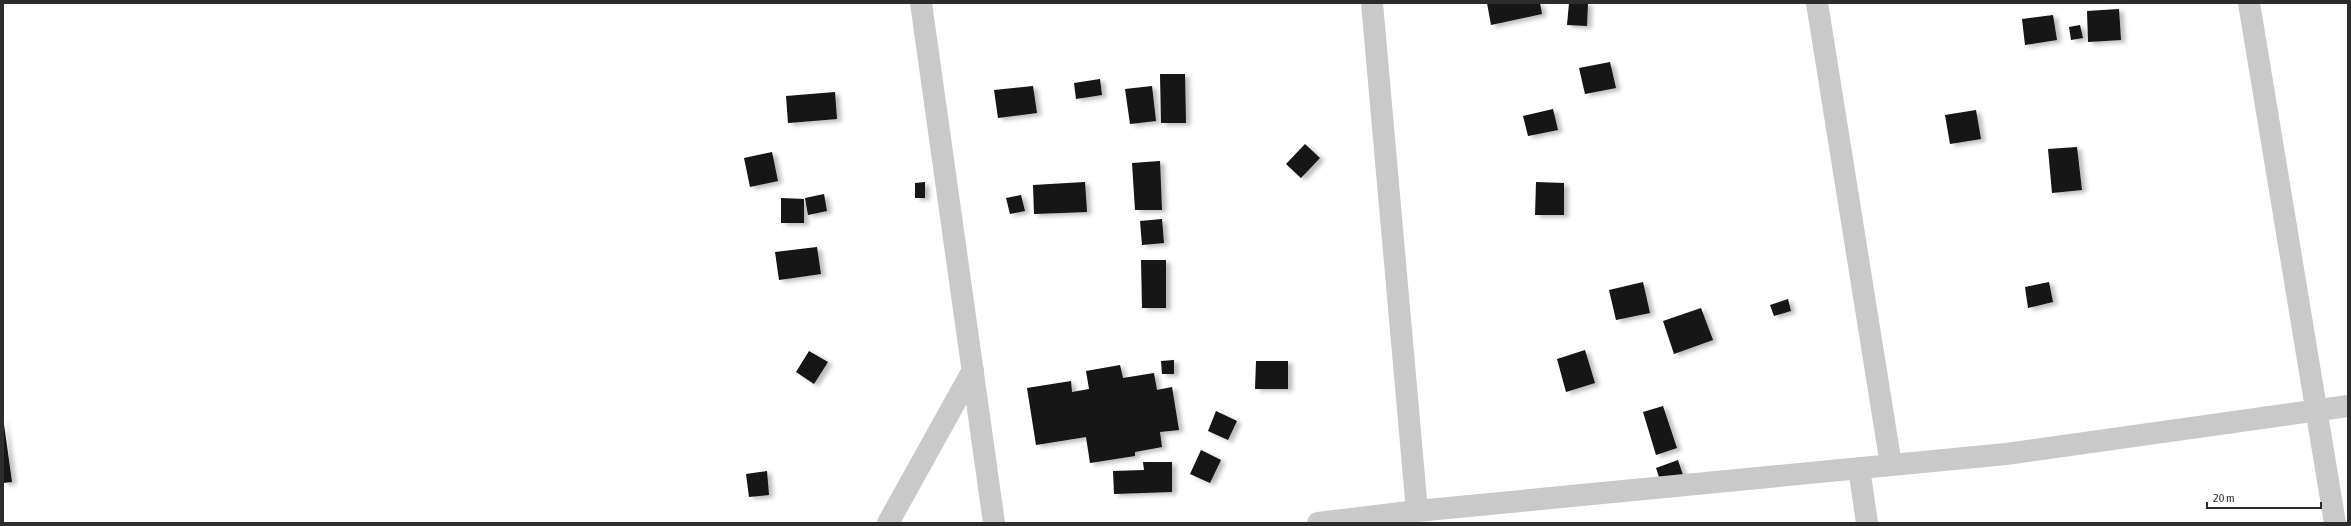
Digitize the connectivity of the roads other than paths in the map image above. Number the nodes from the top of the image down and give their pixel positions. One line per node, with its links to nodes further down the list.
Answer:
1 (921, 3): 5 (street)
2 (1372, 3): 10 (street)
3 (1817, 3): 8 (street)
4 (2249, 3): 7 (street)
5 (973, 370): 11 (street); 12 (street)
6 (2348, 406): 7 (street)
7 (2315, 410): 8 (street); 15 (street)
8 (1891, 465): 9 (street)
9 (1859, 468): 10 (street); 14 (street)
10 (1417, 511): 13 (street)
11 (888, 523)
12 (994, 523)
13 (1318, 523)
14 (1867, 523)
15 (2335, 523)

